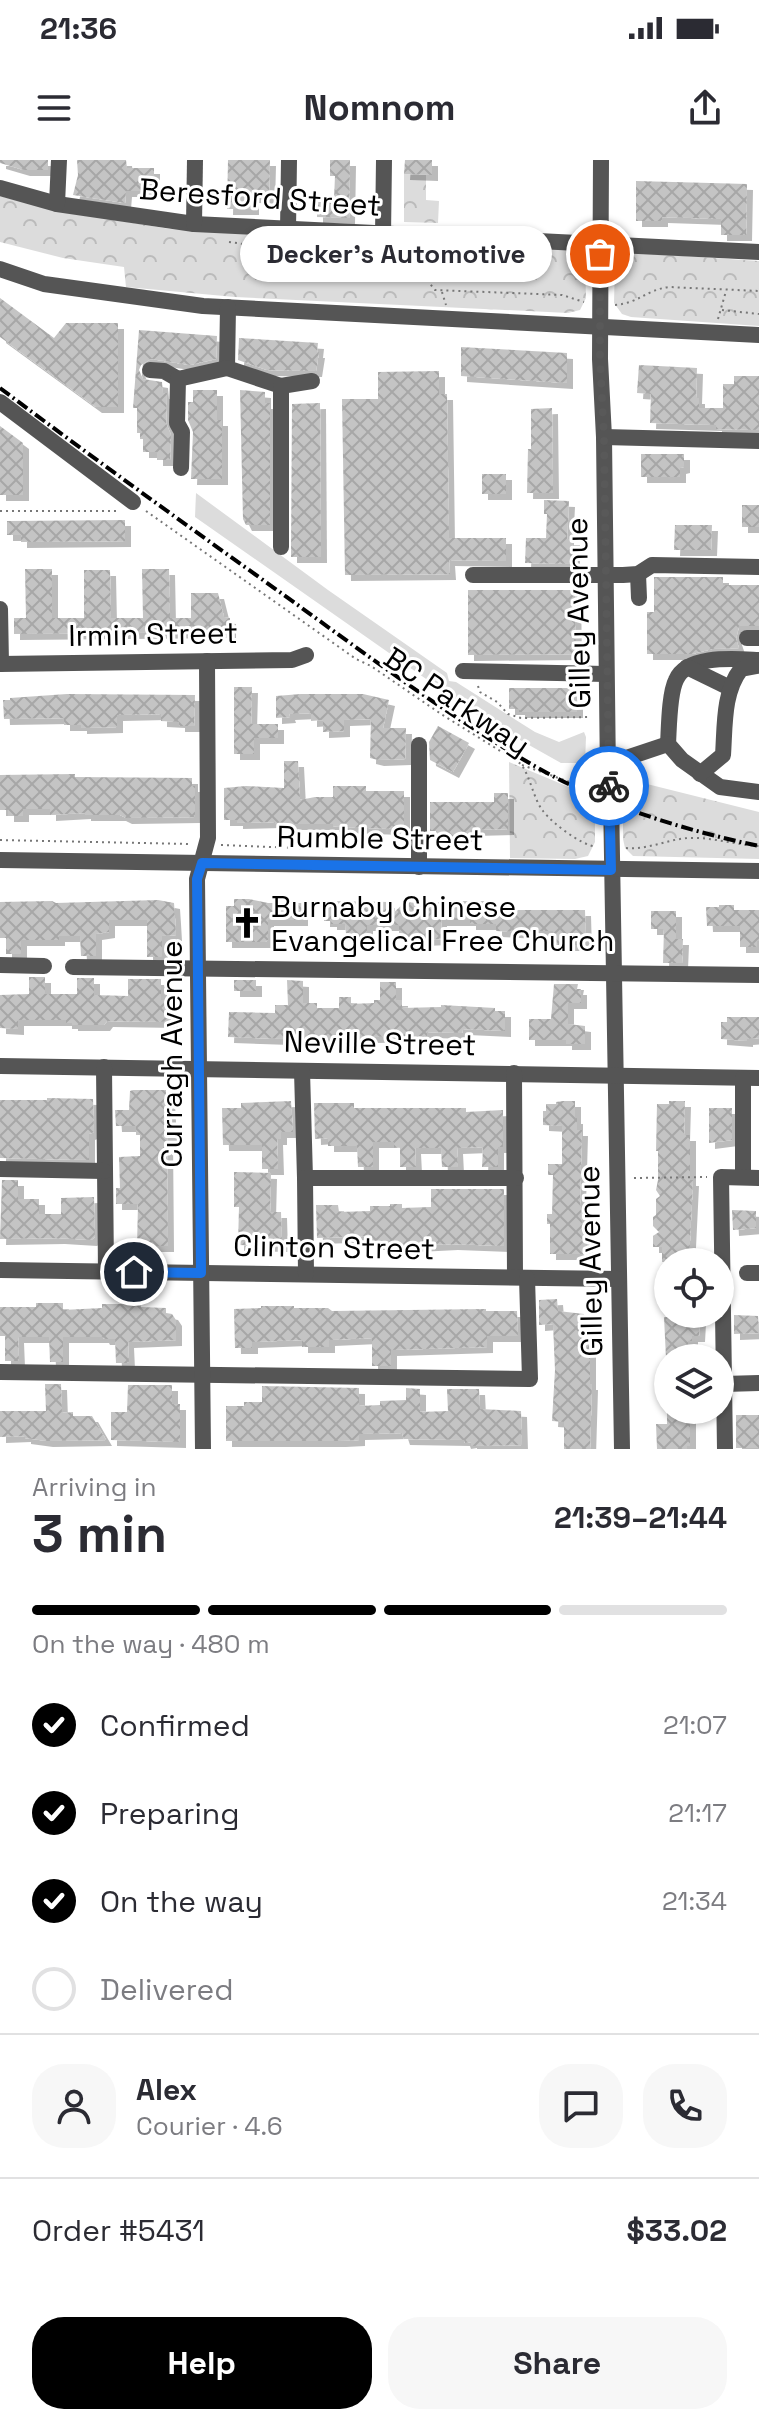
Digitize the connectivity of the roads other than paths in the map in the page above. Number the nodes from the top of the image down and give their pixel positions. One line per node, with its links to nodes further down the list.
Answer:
1 (59, 160): 7 (street)
2 (195, 160): 8 (street)
3 (289, 160): 9 (street)
4 (384, 160): 10 (street)
5 (601, 160): 11 (street, Gilley Avenue)
6 (0, 188): 7 (street, Beresford Street)
7 (57, 204): 8 (street, Beresford Street)
8 (194, 224): 9 (street, Beresford Street)
9 (288, 230): 10 (street, Beresford Street)
10 (383, 235): 11 (street, Beresford Street)
11 (601, 244): 12 (street, Beresford Street); 15 (street, Gilley Avenue)
12 (759, 252)
13 (0, 269): 14 (street)
14 (228, 307): 15 (street); 17 (street)
15 (600, 325): 16 (street); 23 (street, Gilley Avenue)
16 (759, 335)
17 (227, 368): 19 (street); 21 (street)
18 (150, 370): 19 (street)
19 (178, 379): 25 (street)
20 (312, 381): 21 (street)
21 (281, 386): 27 (street)
22 (0, 402): 26 (street)
23 (604, 437): 24 (street); 31 (street, Gilley Avenue)
24 (759, 441)
25 (181, 468)
26 (136, 508)
27 (281, 547)
28 (759, 567): 29 (street)
29 (638, 574): 31 (street); 32 (street)
30 (473, 575): 31 (street)
31 (604, 576): 41 (street, Gilley Avenue)
32 (639, 598)
33 (0, 609): 37 (street)
34 (306, 655): 36 (street, Irmin Street)
35 (759, 660): 38 (street)
36 (207, 661): 37 (street, Irmin Street); 49 (street, Curragh Avenue)
37 (0, 664)
38 (687, 667): 42 (street); 43 (street)
39 (759, 667): 42 (street)
40 (470, 671): 41 (street)
41 (606, 674): 45 (street, Gilley Avenue)
42 (730, 688): 46 (street)
43 (668, 744): 45 (street); 46 (street)
44 (419, 745): 50 (street)
45 (607, 758): 51 (street, Gilley Avenue)
46 (700, 774): 47 (street)
47 (759, 792)
48 (0, 860): 49 (street, Rumble Street)
49 (202, 863): 50 (street, Rumble Street); 56 (street, Curragh Avenue)
50 (419, 867): 51 (street, Rumble Street)
51 (611, 870): 52 (street, Rumble Street); 57 (street, Gilley Avenue)
52 (759, 871)
53 (0, 965): 54 (street)
54 (44, 966)
55 (73, 967): 56 (street)
56 (199, 967): 57 (street); 61 (street, Curragh Avenue)
57 (613, 974): 58 (street); 64 (street, Gilley Avenue)
58 (759, 975)
59 (0, 1066): 60 (street, Neville Street)
60 (104, 1067): 61 (street, Neville Street); 67 (street)
61 (200, 1068): 62 (street, Neville Street); 73 (street, Curragh Avenue)
62 (302, 1071): 63 (street, Neville Street); 69 (street)
63 (514, 1073): 64 (street, Neville Street); 70 (street)
64 (614, 1076): 65 (street, Neville Street); 76 (street, Gilley Avenue)
65 (751, 1078): 68 (street)
66 (0, 1169): 67 (street)
67 (104, 1171): 72 (street)
68 (751, 1177): 77 (street)
69 (305, 1178): 70 (street); 74 (street)
70 (516, 1178): 75 (street)
71 (0, 1270): 72 (street, Clinton Street)
72 (106, 1271): 73 (street, Clinton Street)
73 (201, 1273): 74 (street, Clinton Street); 79 (street, Curragh Avenue)
74 (306, 1274): 75 (street, Clinton Street)
75 (521, 1278): 76 (street, Clinton Street); 79 (street)
76 (618, 1279): 84 (street, Gilley Avenue)
77 (723, 1344)
78 (0, 1372): 79 (street)
79 (202, 1374): 83 (street, Curragh Avenue)
80 (759, 1383): 81 (street)
81 (734, 1384)
82 (725, 1424): 85 (street)
83 (203, 1449)
84 (622, 1449)
85 (725, 1449)

